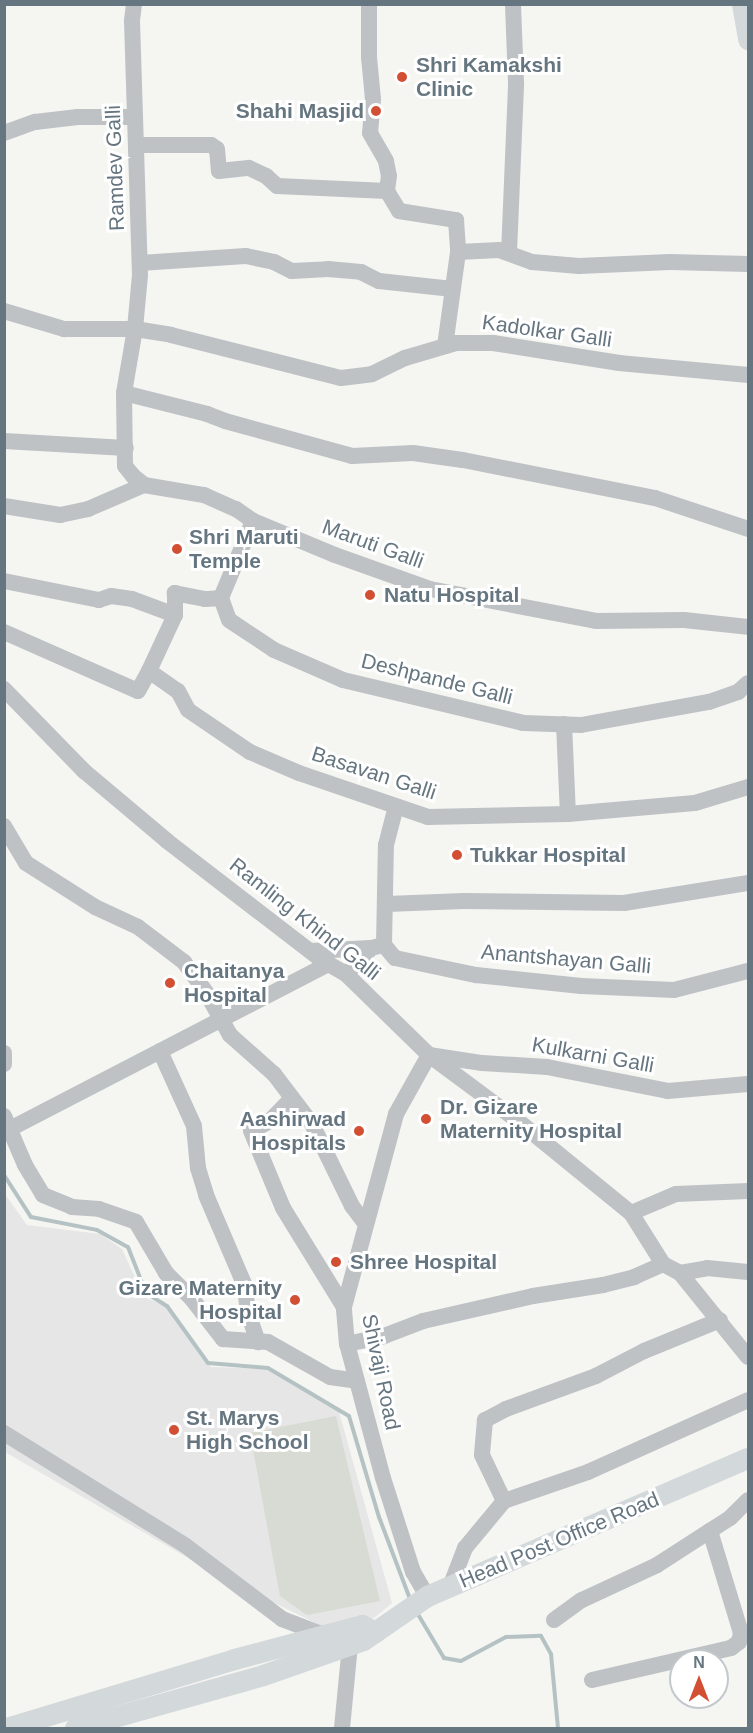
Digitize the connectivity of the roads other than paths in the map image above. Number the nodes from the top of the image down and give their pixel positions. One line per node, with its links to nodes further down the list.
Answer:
1 (134, 4): 6 (street, Ramdev Galli)
2 (369, 4): 9 (street)
3 (513, 4): 11 (street)
4 (742, 4): 5 (main road)
5 (748, 32)
6 (135, 117): 7 (street); 8 (street, Ramdev Galli)
7 (4, 133)
8 (136, 145): 9 (street); 12 (street, Ramdev Galli)
9 (387, 191): 10 (street)
10 (458, 252): 11 (street); 14 (street)
11 (509, 253): 13 (street)
12 (140, 263): 14 (street); 16 (street, Ramdev Galli)
13 (748, 264)
14 (453, 290): 17 (street)
15 (4, 311): 16 (street, Kadolkar Galli)
16 (135, 329): 17 (street, Kadolkar Galli); 19 (street, Ramdev Galli)
17 (445, 346): 18 (street, Kadolkar Galli)
18 (748, 375)
19 (124, 393): 21 (street, Ramdev Galli); 25 (street)
20 (4, 441): 21 (street)
21 (126, 448): 22 (street)
22 (144, 485): 23 (street); 24 (street, Maruti Galli)
23 (4, 506)
24 (253, 521): 27 (street); 29 (street, Maruti Galli)
25 (748, 529)
26 (4, 582): 28 (street)
27 (221, 598): 28 (street); 34 (street, Deshpande Galli)
28 (175, 615): 31 (street)
29 (748, 627)
30 (4, 632): 31 (street)
31 (149, 671): 36 (street, Basavan Galli)
32 (748, 683): 34 (street, Deshpande Galli)
33 (4, 688): 42 (street, Ramling Khind Galli)
34 (564, 724): 37 (street)
35 (748, 787): 37 (street, Basavan Galli)
36 (396, 806): 37 (street, Basavan Galli); 40 (street)
37 (568, 814)
38 (4, 826): 46 (street)
39 (748, 883): 40 (street)
40 (387, 904): 41 (street)
41 (378, 946): 42 (street); 44 (street, Anantshayan Galli); 45 (street)
42 (310, 951): 43 (street, Ramling Khind Galli)
43 (328, 964): 45 (street, Ramling Khind Galli); 46 (street)
44 (748, 971)
45 (346, 974): 49 (street, Ramling Khind Galli)
46 (219, 1019): 47 (street); 52 (street)
47 (160, 1051): 53 (street); 62 (street)
48 (4, 1053): 50 (street)
49 (429, 1055): 51 (street, Kulkarni Galli); 55 (street, Ramling Khind Galli); 56 (street, Shivaji Road)
50 (4, 1064)
51 (748, 1084)
52 (292, 1098): 56 (street); 60 (street)
53 (7, 1125): 62 (street)
54 (748, 1191): 55 (street)
55 (631, 1213): 57 (street, Ramling Khind Galli)
56 (365, 1223): 60 (street, Shivaji Road)
57 (663, 1264): 59 (street); 63 (street)
58 (748, 1272): 59 (street)
59 (680, 1273): 61 (street)
60 (344, 1307): 63 (street, Shivaji Road)
61 (720, 1320): 64 (street); 70 (street)
62 (258, 1342): 65 (street)
63 (348, 1344): 65 (street, Shivaji Road)
64 (748, 1357)
65 (357, 1381): 73 (street, Shivaji Road)
66 (748, 1400): 70 (street)
67 (4, 1433): 76 (street)
68 (748, 1458): 72 (main road, Head Post Office Road)
69 (748, 1500): 71 (street)
70 (504, 1501): 72 (street)
71 (710, 1531): 74 (street); 78 (street)
72 (450, 1587): 73 (main road, Head Post Office Road)
73 (416, 1605): 75 (main road, Head Post Office Road)
74 (554, 1620)
75 (375, 1632): 76 (main road); 77 (main road, Head Post Office Road)
76 (327, 1634): 77 (street); 79 (main road)
77 (350, 1645): 80 (main road, Head Post Office Road); 81 (street)
78 (592, 1680)
79 (6, 1728)
80 (75, 1728)
81 (342, 1728)

